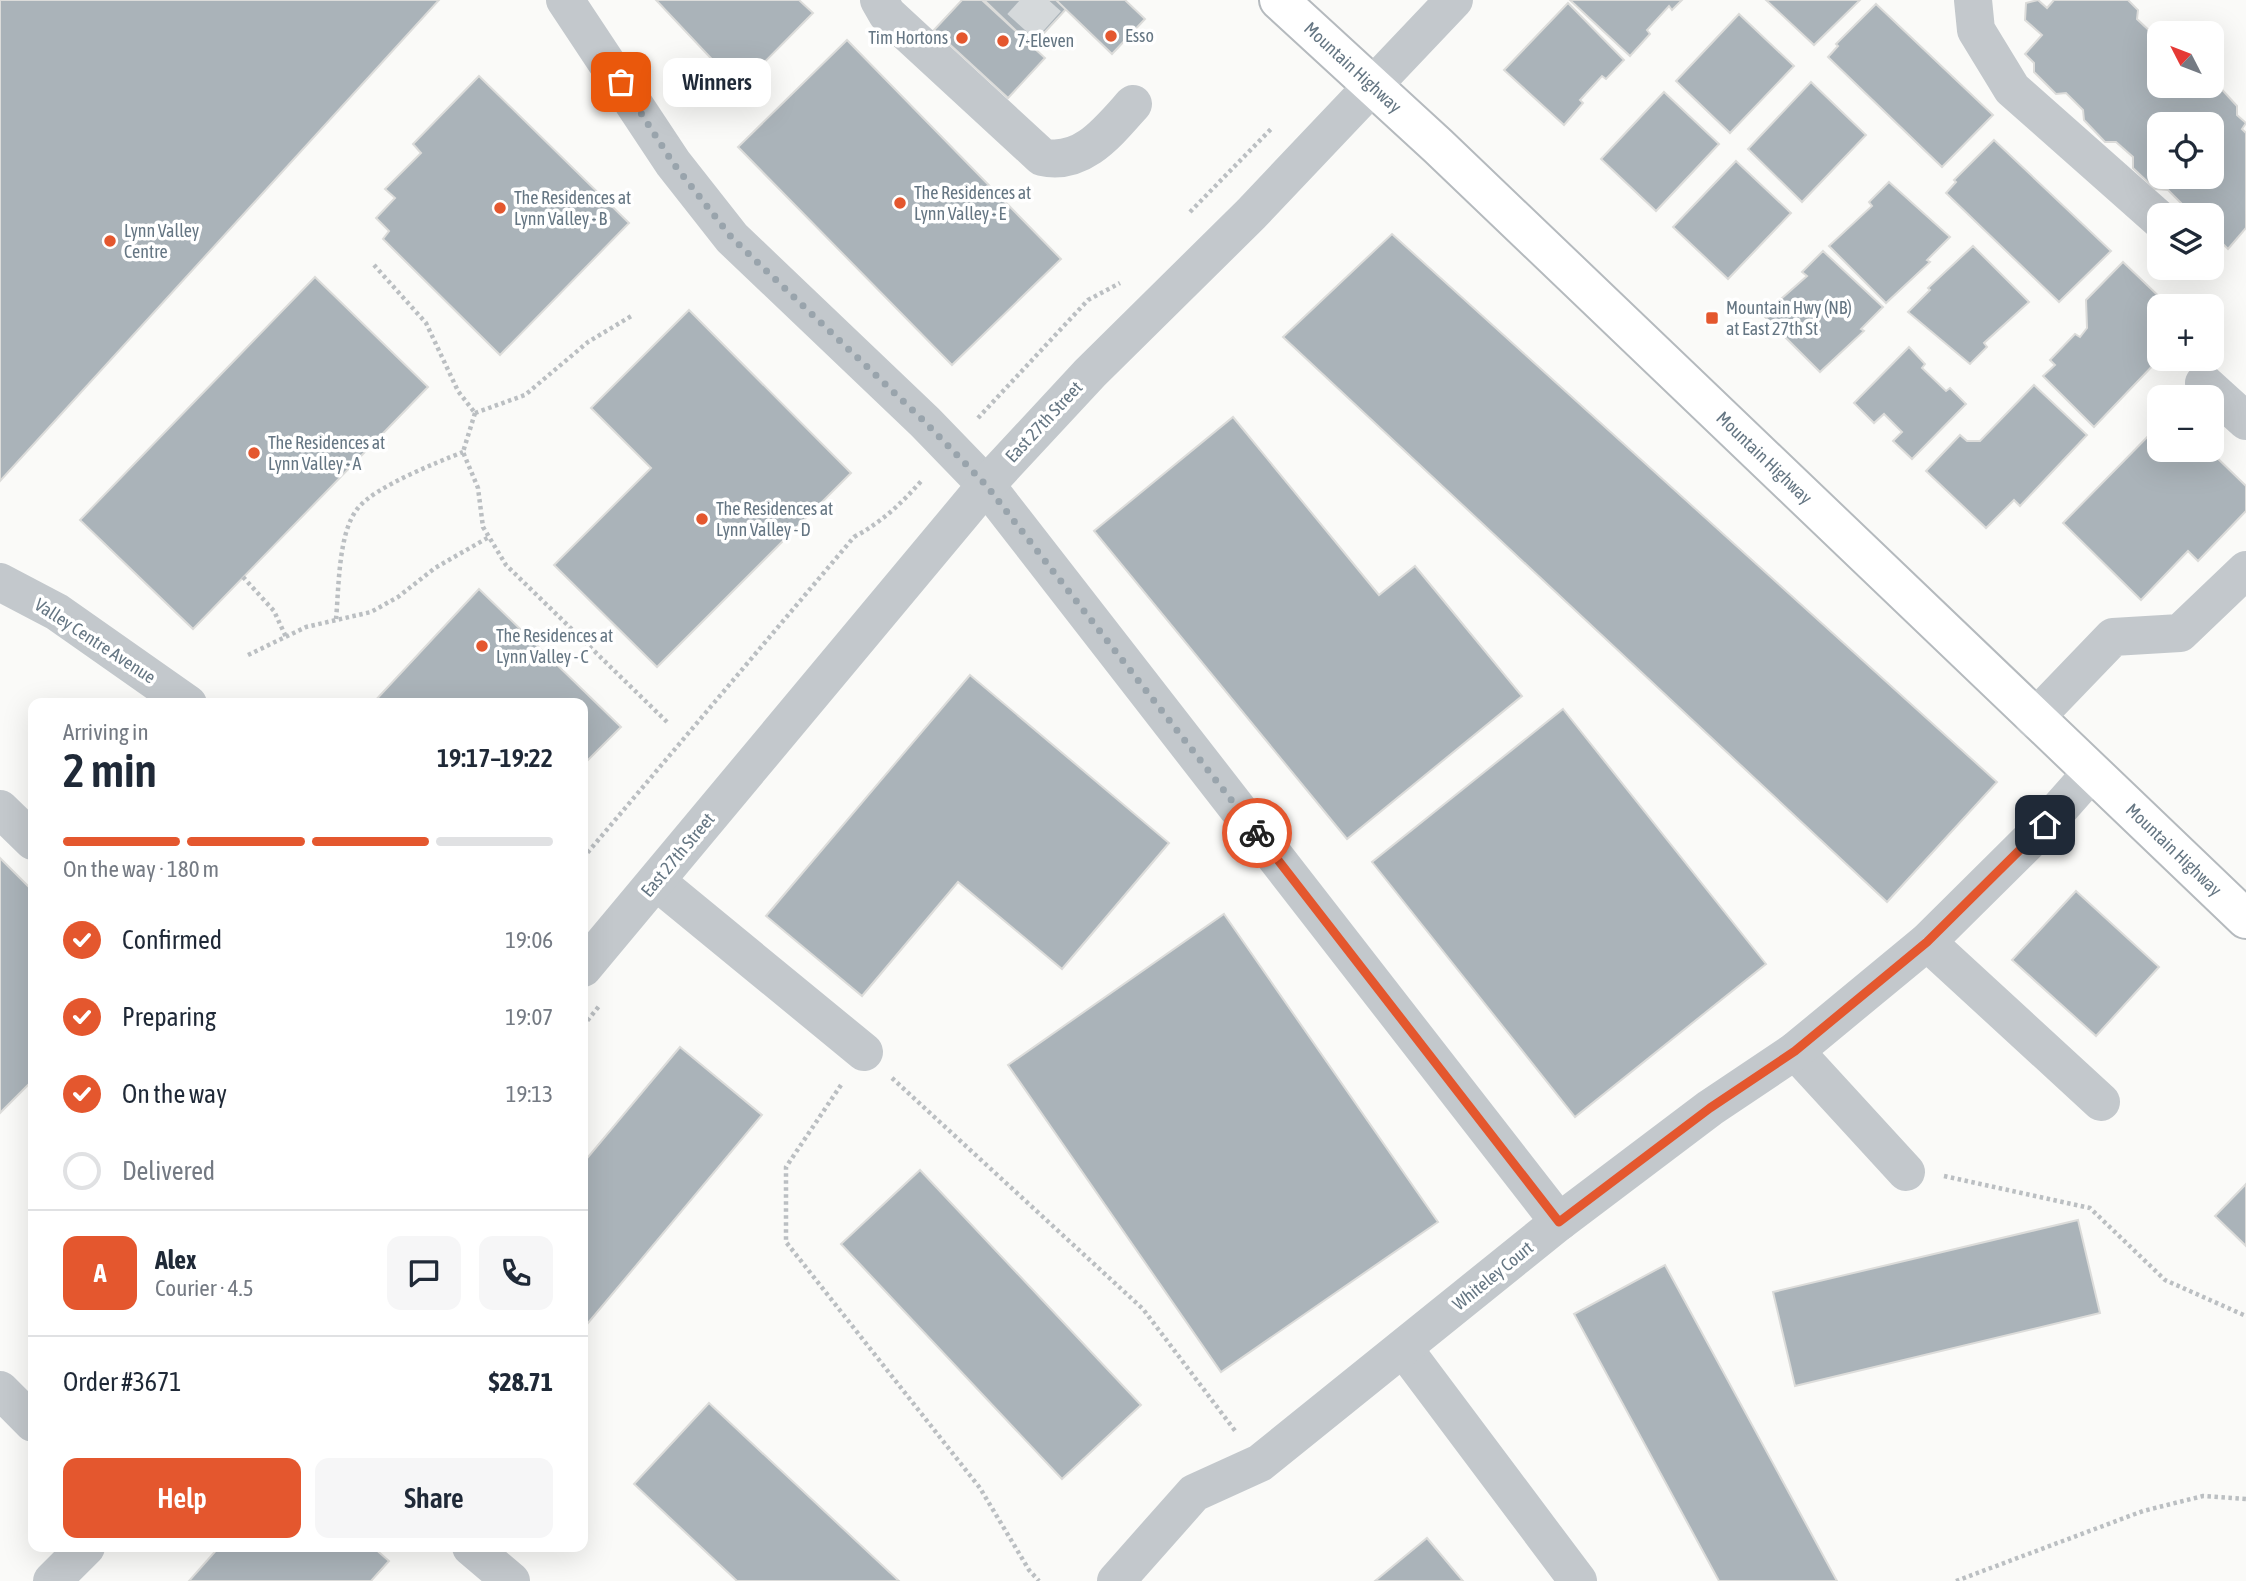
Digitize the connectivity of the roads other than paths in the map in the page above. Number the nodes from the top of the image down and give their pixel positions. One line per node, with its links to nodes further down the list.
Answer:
1 (565, 0): 11 (street)
2 (879, 0): 7 (street)
3 (1279, 0): 6 (main road, Mountain Highway)
4 (1454, 0): 6 (street, East 27th Street)
5 (1973, 0): 8 (street)
6 (1373, 84): 11 (street, East 27th Street); 15 (main road, Mountain Highway)
7 (1133, 104)
8 (2147, 208)
9 (2204, 383): 10 (street)
10 (2246, 421)
11 (986, 485): 19 (street, East 27th Street); 27 (street)
12 (2246, 570): 15 (street)
13 (0, 582): 14 (street, Valley Centre Avenue)
14 (179, 698)
15 (2034, 719): 16 (main road, Mountain Highway)
16 (2091, 773): 20 (main road, Mountain Highway); 21 (street, Whiteley Court)
17 (0, 809): 18 (street)
18 (28, 836)
19 (657, 882): 22 (street, East 27th Street); 24 (street)
20 (2246, 919)
21 (1927, 942): 23 (street, Whiteley Court); 25 (street)
22 (588, 962)
23 (1795, 1051): 26 (street); 27 (street, Whiteley Court)
24 (864, 1052)
25 (2101, 1102)
26 (1906, 1172)
27 (1559, 1222): 28 (street, Whiteley Court)
28 (1404, 1349): 35 (street, Whiteley Court); 36 (street)
29 (0, 1390): 30 (street)
30 (28, 1418)
31 (81, 1552): 33 (street)
32 (477, 1552): 34 (street)
33 (52, 1581)
34 (511, 1581)
35 (1116, 1581)
36 (1578, 1581)

